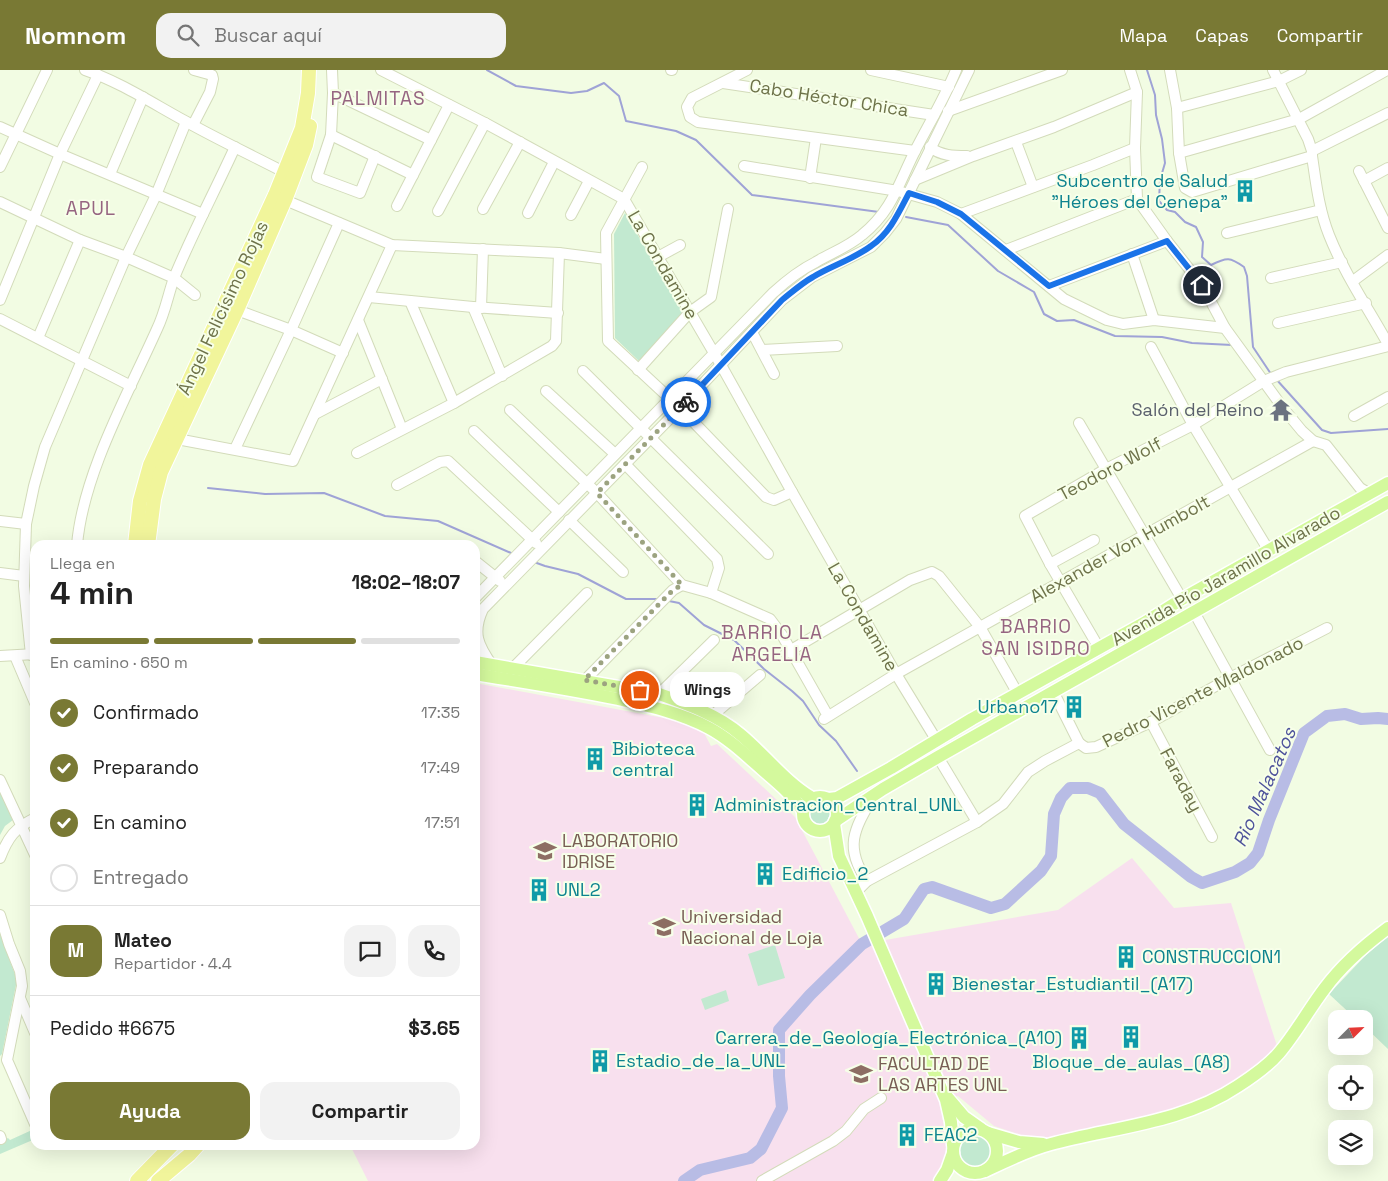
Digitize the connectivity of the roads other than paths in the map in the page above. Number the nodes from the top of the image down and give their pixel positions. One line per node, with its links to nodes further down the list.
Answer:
1 (47, 70): 36 (street)
2 (85, 70): 19 (street)
3 (194, 70): 34 (street)
4 (309, 70): 56 (highway, Ángel Felicísimo Rojas)
5 (316, 70): 68 (highway)
6 (332, 70): 25 (street)
7 (381, 70): 27 (street, La Condamine)
8 (747, 70): 22 (street)
9 (871, 70): 23 (street)
10 (956, 70): 23 (street)
11 (968, 70): 29 (street)
12 (1032, 70): 20 (street)
13 (1062, 70): 20 (street)
14 (1130, 70): 24 (street)
15 (1170, 70): 28 (street)
16 (1274, 70): 21 (street)
17 (1301, 70): 21 (street)
18 (1387, 70): 32 (street)
19 (98, 74): 26 (street); 48 (street)
20 (1036, 80): 29 (street)
21 (1279, 81): 28 (street); 32 (street)
22 (723, 83): 31 (street, Cabo Héctor Chica); 38 (street)
23 (949, 87): 31 (street)
24 (1137, 92): 41 (street); 44 (street)
25 (333, 93): 37 (street); 39 (street)
26 (143, 97): 34 (street); 57 (street)
27 (449, 105): 33 (street, La Condamine); 39 (street)
28 (1177, 108): 46 (street)
29 (948, 111): 43 (street)
30 (1388, 113): 47 (street)
31 (934, 114): 45 (street)
32 (1299, 119): 46 (street); 47 (street)
33 (485, 123): 40 (street, La Condamine); 74 (street)
34 (189, 124): 42 (street); 65 (street)
35 (0, 127): 36 (street)
36 (15, 134): 48 (street); 53 (street)
37 (331, 135): 49 (street); 49 (street)
38 (816, 138): 45 (street); 59 (street)
39 (431, 140): 58 (street)
40 (520, 142): 51 (street, La Condamine); 71 (street)
41 (1016, 142): 50 (street); 62 (street)
42 (235, 147): 56 (street); 76 (street)
43 (930, 147): 50 (street); 60 (street)
44 (1135, 148): 62 (street); 67 (street)
45 (915, 151): 63 (street)
46 (1179, 153): 47 (street)
47 (1312, 153): 73 (street)
48 (60, 154): 57 (street); 79 (street)
49 (375, 156): 58 (street)
50 (973, 156): 60 (street)
51 (554, 162): 61 (street, La Condamine); 75 (street)
52 (744, 166): 59 (street)
53 (0, 167)
54 (642, 167): 66 (street)
55 (1388, 168): 81 (street)
56 (284, 172): 172 (highway, Ángel Felicísimo Rojas)
57 (110, 174): 65 (street)
58 (414, 175): 70 (street)
59 (810, 178): 63 (street)
60 (915, 180): 64 (street)
61 (589, 181): 66 (street, La Condamine); 78 (street)
62 (1033, 187): 77 (street)
63 (898, 191): 64 (street); 95 (street)
64 (909, 193): 77 (street); 97 (street)
65 (156, 195): 76 (street); 92 (street)
66 (624, 199): 93 (street, La Condamine); 94 (street)
67 (1137, 199): 84 (street); 88 (street)
68 (285, 200): 80 (street); 108 (highway)
69 (0, 202): 79 (street)
70 (397, 206)
71 (483, 209)
72 (728, 209): 109 (street)
73 (1321, 210): 82 (street); 96 (street)
74 (438, 211)
75 (528, 213)
76 (203, 214): 98 (street)
77 (961, 214): 88 (street)
78 (571, 215)
79 (33, 218): 83 (street); 104 (street)
80 (339, 223): 85 (street); 116 (street)
81 (1388, 228)
82 (1227, 233)
83 (80, 240): 92 (street); 118 (street)
84 (1167, 241): 90 (street); 115 (street)
85 (392, 245): 87 (street); 103 (street)
86 (680, 245): 93 (street)
87 (483, 249): 89 (street); 107 (street)
88 (1006, 250): 101 (street)
89 (559, 253): 94 (street); 110 (street)
90 (1132, 254): 101 (street); 113 (street)
91 (1388, 255): 100 (street)
92 (126, 257): 98 (street); 125 (street)
93 (658, 257): 109 (street, La Condamine)
94 (606, 259): 127 (street)
95 (816, 261): 97 (street); 124 (street)
96 (1342, 262): 99 (street); 100 (street)
97 (821, 272): 117 (street)
98 (174, 278): 102 (street); 133 (street)
99 (1271, 278)
100 (1353, 281): 106 (street)
101 (1049, 286): 113 (street)
102 (195, 295)
103 (368, 297): 105 (street); 112 (street)
104 (0, 300)
105 (410, 301): 107 (street); 137 (street)
106 (1366, 303): 114 (street); 119 (street)
107 (477, 307): 110 (street); 130 (street)
108 (237, 310): 116 (street); 148 (highway)
109 (690, 312): 124 (street, La Condamine); 127 (street)
110 (558, 313): 130 (street)
111 (0, 319): 118 (street)
112 (358, 320): 123 (street); 131 (street)
113 (1154, 320): 115 (street)
114 (1278, 323)
115 (1225, 328): 132 (street)
116 (291, 330): 123 (street); 150 (street)
117 (752, 332): 122 (street); 126 (street)
118 (38, 338): 125 (street)
119 (1388, 345): 132 (street, Teodoro Wolf)
120 (837, 346): 122 (street)
121 (1151, 347): 143 (street)
122 (762, 350): 129 (street)
123 (343, 353): 140 (street)
124 (714, 353): 126 (street, La Condamine); 136 (street)
125 (82, 360): 133 (street); 166 (street)
126 (721, 365): 138 (street); 159 (street, La Condamine)
127 (638, 370): 136 (street)
128 (583, 371): 144 (street)
129 (774, 374)
130 (502, 376): 137 (street)
131 (382, 379): 140 (street); 145 (street)
132 (1266, 380): 143 (street, Teodoro Wolf); 149 (street)
133 (131, 386): 171 (street)
134 (546, 391): 152 (street)
135 (1388, 397): 141 (street)
136 (670, 398): 138 (street); 144 (street)
137 (454, 402): 145 (street)
138 (680, 408): 147 (street); 159 (street)
139 (510, 410): 155 (street)
140 (315, 414): 150 (street)
141 (1354, 416)
142 (1079, 423): 154 (street)
143 (1193, 425): 154 (street, Teodoro Wolf); 158 (street)
144 (641, 428): 147 (street); 152 (street)
145 (402, 429): 151 (street)
146 (474, 431): 163 (street)
147 (651, 437): 153 (street); 177 (street)
148 (177, 439): 150 (street); 173 (highway)
149 (1313, 441): 158 (street, Alexander Von Humbolt); 161 (street)
150 (235, 449)
151 (357, 453)
152 (615, 454): 155 (street)
153 (625, 464): 160 (street); 191 (street)
154 (1106, 468): 168 (street); 178 (street, Teodoro Wolf)
155 (586, 483): 160 (street); 163 (street)
156 (1388, 483): 161 (main road, Avenida Pío Jaramillo Alvarado)
157 (397, 485): 169 (street)
158 (1231, 488): 168 (street, Alexander Von Humbolt); 176 (street)
159 (792, 492): 193 (street, La Condamine)
160 (597, 493): 164 (street); 186 (street)
161 (1370, 494): 167 (main road, Avenida Pío Jaramillo Alvarado)
162 (1388, 502): 170 (main road, Avenida Pío Jaramillo Alvarado)
163 (559, 512): 169 (street)
164 (569, 520): 175 (street); 180 (street)
165 (0, 521): 166 (street)
166 (26, 524): 183 (street)
167 (1313, 527): 170 (main road); 176 (main road, Avenida Pío Jaramillo Alvarado)
168 (1144, 535): 185 (street, Alexander Von Humbolt); 192 (street)
169 (532, 539): 175 (street); 184 (street)
170 (1320, 539): 188 (main road, Avenida Pío Jaramillo Alvarado)
171 (77, 540)
172 (136, 540)
173 (149, 540)
174 (1094, 540): 178 (street)
175 (541, 549): 187 (street)
176 (1269, 551): 182 (main road, Avenida Pío Jaramillo Alvarado)
177 (768, 554)
178 (1050, 564): 185 (street)
179 (480, 565): 184 (street)
180 (622, 572)
181 (0, 573): 183 (street)
182 (1228, 574): 188 (main road); 192 (main road, Avenida Pío Jaramillo Alvarado)
183 (24, 576): 198 (street)
184 (496, 576): 187 (street); 189 (street)
185 (1060, 582): 197 (street, Alexander Von Humbolt); 203 (street)
186 (682, 585): 191 (street); 217 (street)
187 (505, 586): 195 (street)
188 (1236, 588): 194 (main road, Avenida Pío Jaramillo Alvarado)
189 (480, 593)
190 (586, 593): 210 (street)
191 (711, 593): 204 (street)
192 (1182, 599): 196 (main road, Avenida Pío Jaramillo Alvarado)
193 (859, 610): 197 (street); 204 (street); 212 (street, La Condamine)
194 (1194, 612): 200 (main road, Avenida Pío Jaramillo Alvarado); 215 (street)
195 (480, 616)
196 (1144, 623): 200 (main road); 203 (main road, Avenida Pío Jaramillo Alvarado)
197 (980, 627): 212 (street, Alexander Von Humbolt); 221 (street)
198 (30, 628)
199 (1327, 628): 215 (street, Pedro Vicente Maldonado)
200 (1152, 636): 216 (main road, Avenida Pío Jaramillo Alvarado)
201 (714, 640): 220 (street)
202 (480, 643): 209 (street)
203 (1099, 648): 211 (main road, Avenida Pío Jaramillo Alvarado)
204 (788, 652): 212 (street, Alexander Von Humbolt)
205 (30, 654): 207 (street)
206 (0, 656): 207 (street)
207 (15, 656): 218 (street)
208 (480, 663): 209 (main road)
209 (492, 665): 210 (main road)
210 (513, 668): 217 (main road)
211 (1060, 671): 216 (main road); 221 (main road, Avenida Pío Jaramillo Alvarado)
212 (896, 674): 226 (street, La Condamine)
213 (480, 675): 217 (main road)
214 (760, 675): 222 (street)
215 (1230, 678): 224 (street, Pedro Vicente Maldonado); 228 (street)
216 (1068, 684): 219 (main road, Avenida Pío Jaramillo Alvarado)
217 (582, 686): 220 (main road); 236 (main road)
218 (30, 690)
219 (1054, 693): 225 (main road, Avenida Pío Jaramillo Alvarado); 227 (street)
220 (659, 694): 222 (main road)
221 (1018, 694): 223 (main road, Avenida Pío Jaramillo Alvarado)
222 (712, 716): 234 (main road)
223 (972, 719): 225 (main road); 226 (main road, Avenida Pío Jaramillo Alvarado)
224 (1151, 722): 227 (street, Pedro Vicente Maldonado); 242 (street, Faraday)
225 (980, 733): 229 (main road, Avenida Pío Jaramillo Alvarado)
226 (937, 741): 230 (main road, Avenida Pío Jaramillo Alvarado)
227 (1079, 743): 239 (street, Pedro Vicente Maldonado)
228 (1270, 750)
229 (938, 758): 232 (main road, Avenida Pío Jaramillo Alvarado); 239 (street)
230 (891, 768): 232 (main road); 235 (main road, Avenida Pío Jaramillo Alvarado)
231 (0, 780): 240 (street)
232 (898, 780): 233 (main road, Avenida Pío Jaramillo Alvarado)
233 (874, 795): 238 (main road, Avenida Pío Jaramillo Alvarado); 246 (street)
234 (812, 798): 235 (main road); 236 (main road)
235 (829, 799): 238 (main road)
236 (803, 810): 241 (main road)
237 (30, 820): 240 (street)
238 (835, 822): 241 (main road); 244 (main road)
239 (977, 822): 246 (street, Pedro Vicente Maldonado)
240 (21, 825): 243 (street); 245 (street)
241 (815, 830): 244 (main road)
242 (1212, 837)
243 (30, 845)
244 (837, 847): 247 (main road)
245 (0, 858)
246 (867, 881): 247 (street, Pedro Vicente Maldonado)
247 (856, 892): 253 (main road)
248 (0, 915): 250 (street)
249 (1388, 928): 257 (main road)
250 (20, 998): 251 (street); 252 (street)
251 (30, 1021)
252 (4, 1061): 255 (street)
253 (942, 1089): 256 (main road); 258 (main road)
254 (880, 1098): 264 (street)
255 (30, 1114)
256 (986, 1132): 257 (main road); 258 (main road); 261 (main road)
257 (1050, 1144): 261 (main road)
258 (953, 1149): 261 (main road); 265 (main road)
259 (167, 1150): 262 (highway)
260 (194, 1150): 263 (highway)
261 (982, 1172): 266 (main road)
262 (137, 1181)
263 (158, 1181)
264 (762, 1181)
265 (940, 1181)
266 (970, 1181)

